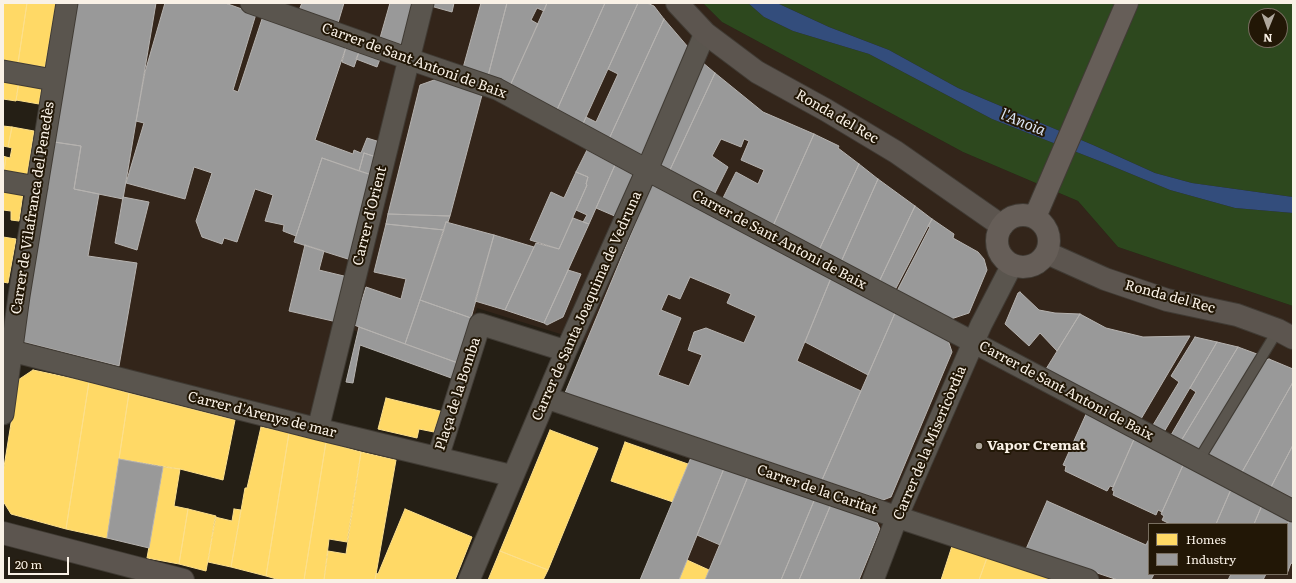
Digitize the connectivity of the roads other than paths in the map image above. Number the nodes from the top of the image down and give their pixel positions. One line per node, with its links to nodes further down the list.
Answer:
1 (67, 3): 10 (street, Carrer de Vilafranca del Penedès)
2 (252, 3): 6 (street, Carrer de Sant Antoni de Baix)
3 (424, 3): 8 (street, Carrer d'Orient)
4 (677, 3): 7 (street, Ronda del Rec)
5 (1127, 3): 14 (main road)
6 (290, 10): 8 (street, Carrer de Sant Antoni de Baix)
7 (705, 33): 11 (street, Carrer de Santa Joaquima de Vedruna); 15 (street, Ronda del Rec)
8 (409, 59): 11 (street, Carrer de Sant Antoni de Baix); 25 (street, Carrer d'Orient)
9 (3, 71): 10 (street)
10 (53, 80): 13 (street, Carrer de Vilafranca del Penedès)
11 (647, 170): 20 (street, Carrer de Sant Antoni de Baix); 22 (street, Carrer de Santa Joaquima de Vedruna)
12 (3, 182): 13 (street)
13 (37, 187): 18 (street, Carrer de Vilafranca del Penedès)
14 (1035, 217): 15 (main road); 16 (main road)
15 (1002, 226): 17 (main road)
16 (1047, 253): 17 (main road); 19 (street, Ronda del Rec)
17 (1012, 265): 20 (street, Carrer de la Misericòrdia)
18 (11, 295): 21 (street, Carrer de Vilafranca del Penedès)
19 (1286, 334): 27 (lane)
20 (974, 343): 27 (street, Carrer de Sant Antoni de Baix); 30 (street, Carrer de la Misericòrdia)
21 (12, 351): 24 (street, Carrer de Vilafranca del Penedès); 25 (street, Carrer d'Arenys de mar)
22 (566, 351): 23 (street, Carrer de Santa Joaquima de Vedruna); 26 (street, Plaça de la Bomba)
23 (547, 398): 28 (street, Carrer de Santa Joaquima de Vedruna); 30 (street, Carrer de la Caritat)
24 (3, 410)
25 (318, 429): 26 (street, Carrer d'Arenys de mar)
26 (438, 457): 28 (street, Carrer d'Arenys de mar)
27 (1198, 461): 29 (street, Carrer de Sant Antoni de Baix)
28 (512, 476): 33 (street, Carrer de Santa Joaquima de Vedruna)
29 (1293, 510)
30 (897, 517): 34 (street, Carrer de la Misericòrdia); 35 (street, Carrer de la Caritat)
31 (3, 533): 32 (street)
32 (183, 580)
33 (469, 580)
34 (873, 580)
35 (1088, 580)

